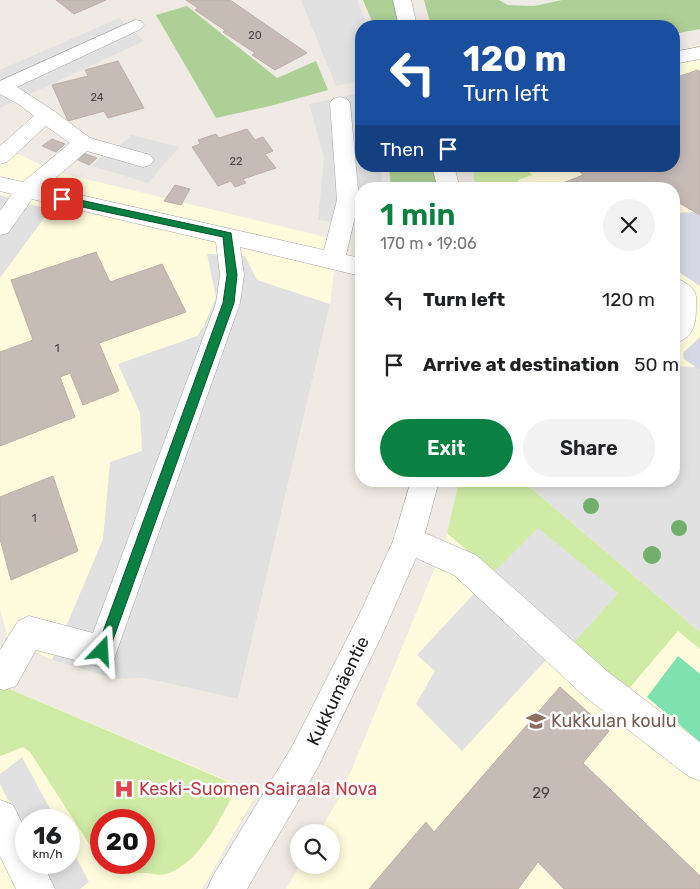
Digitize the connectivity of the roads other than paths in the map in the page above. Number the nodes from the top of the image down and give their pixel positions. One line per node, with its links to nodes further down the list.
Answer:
1 (402, 0): 2 (street)
2 (407, 20)
3 (135, 26): 6 (street)
4 (700, 53): 5 (street)
5 (680, 57)
6 (2, 87): 8 (street)
7 (340, 102): 16 (street)
8 (47, 115): 9 (street); 10 (street)
9 (83, 142): 11 (street); 13 (street)
10 (0, 157)
11 (143, 160)
12 (0, 184): 13 (street)
13 (26, 192): 14 (street); 15 (street)
14 (0, 227)
15 (227, 235): 16 (street); 22 (street)
16 (333, 260): 17 (street)
17 (355, 266)
18 (680, 292): 19 (street)
19 (680, 327)
20 (423, 487): 21 (street, Kukkumäentie)
21 (408, 542): 23 (street); 26 (street, Kukkumäentie)
22 (4, 674)
23 (700, 764)
24 (0, 818): 25 (street)
25 (36, 889)
26 (226, 889)

